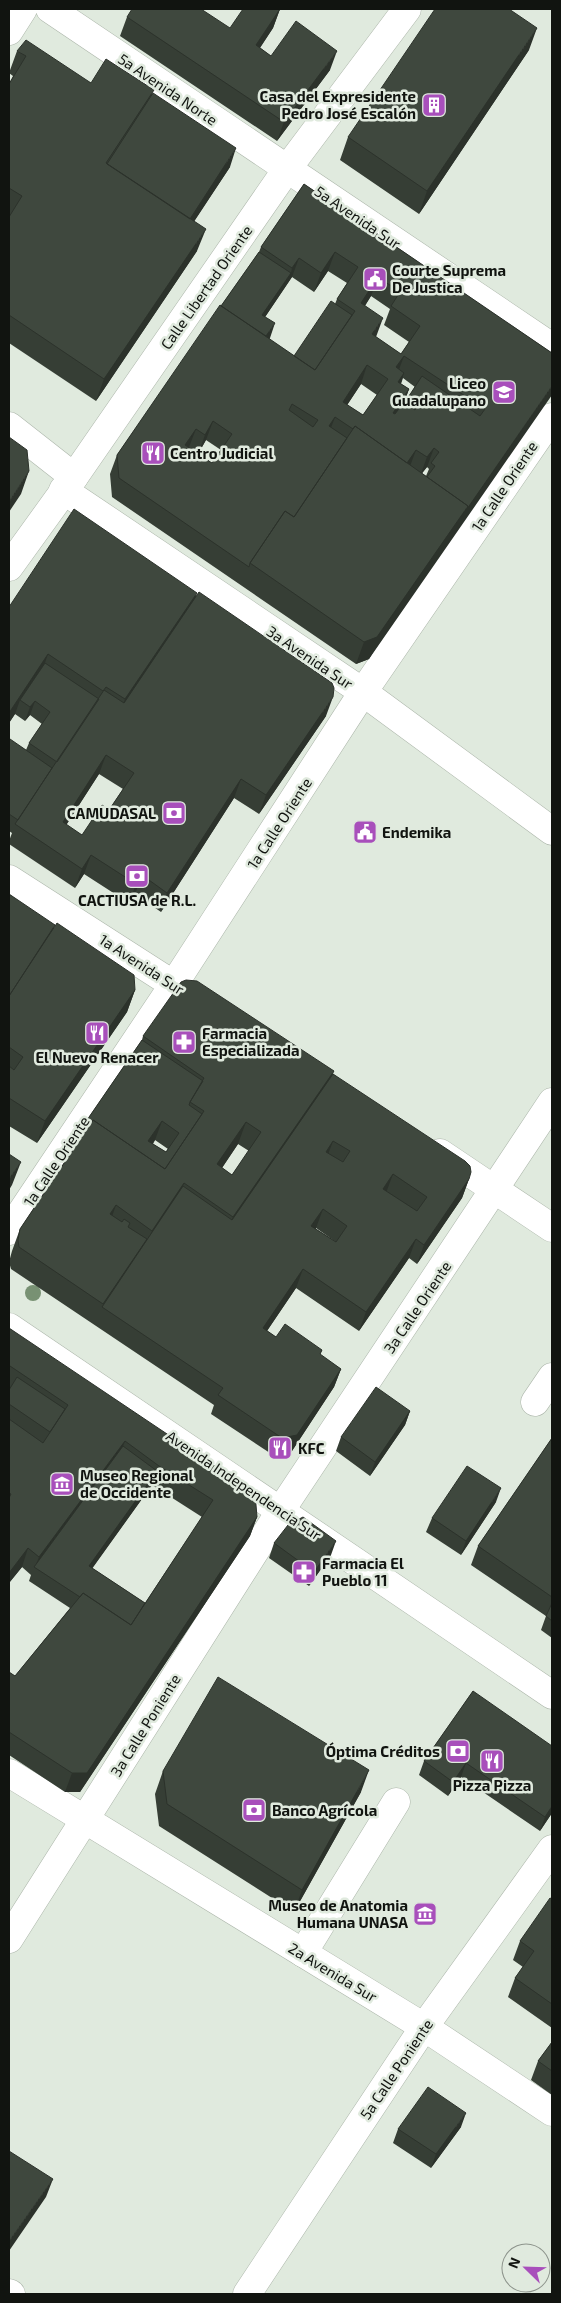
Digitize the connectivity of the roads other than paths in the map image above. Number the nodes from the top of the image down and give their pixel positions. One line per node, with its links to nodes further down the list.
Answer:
1 (23, 9): 4 (street)
2 (50, 9): 5 (street, 5a Avenida Norte)
3 (407, 9): 5 (street, Calle Libertad Oriente)
4 (9, 31)
5 (287, 170): 6 (street, 5a Avenida Sur); 9 (street, Calle Libertad Oriente)
6 (552, 347)
7 (552, 417): 11 (street, 1a Calle Oriente)
8 (9, 426): 9 (street, 3a Avenida Sur)
9 (69, 483): 10 (street, Calle Libertad Oriente); 11 (street, 3a Avenida Sur)
10 (9, 567)
11 (363, 692): 12 (street, 3a Avenida Sur); 14 (street, 1a Calle Oriente)
12 (552, 831)
13 (9, 879): 14 (street, 1a Avenida Sur)
14 (174, 984): 15 (street, 1a Avenida Sur); 20 (street, 1a Calle Oriente)
15 (207, 1005)
16 (552, 1102): 18 (street, 3a Calle Oriente)
17 (422, 1142): 18 (street)
18 (496, 1189): 19 (street); 24 (street, 3a Calle Oriente)
19 (552, 1228)
20 (9, 1231)
21 (9, 1327): 24 (street, Avenida Independencia Sur)
22 (552, 1377): 23 (street)
23 (535, 1402)
24 (281, 1510): 25 (street, Avenida Independencia Sur); 28 (street, 3a Calle Poniente)
25 (552, 1695)
26 (9, 1773): 28 (street, 2a Avenida Sur)
27 (396, 1802): 31 (street)
28 (85, 1820): 30 (street, 3a Calle Poniente); 31 (street, 2a Avenida Sur)
29 (552, 1849): 32 (street, 5a Calle Poniente)
30 (9, 1939)
31 (304, 1954): 32 (street, 2a Avenida Sur)
32 (424, 2027): 33 (street, 2a Avenida Sur); 34 (street, 5a Calle Poniente)
33 (552, 2112)
34 (248, 2294)

